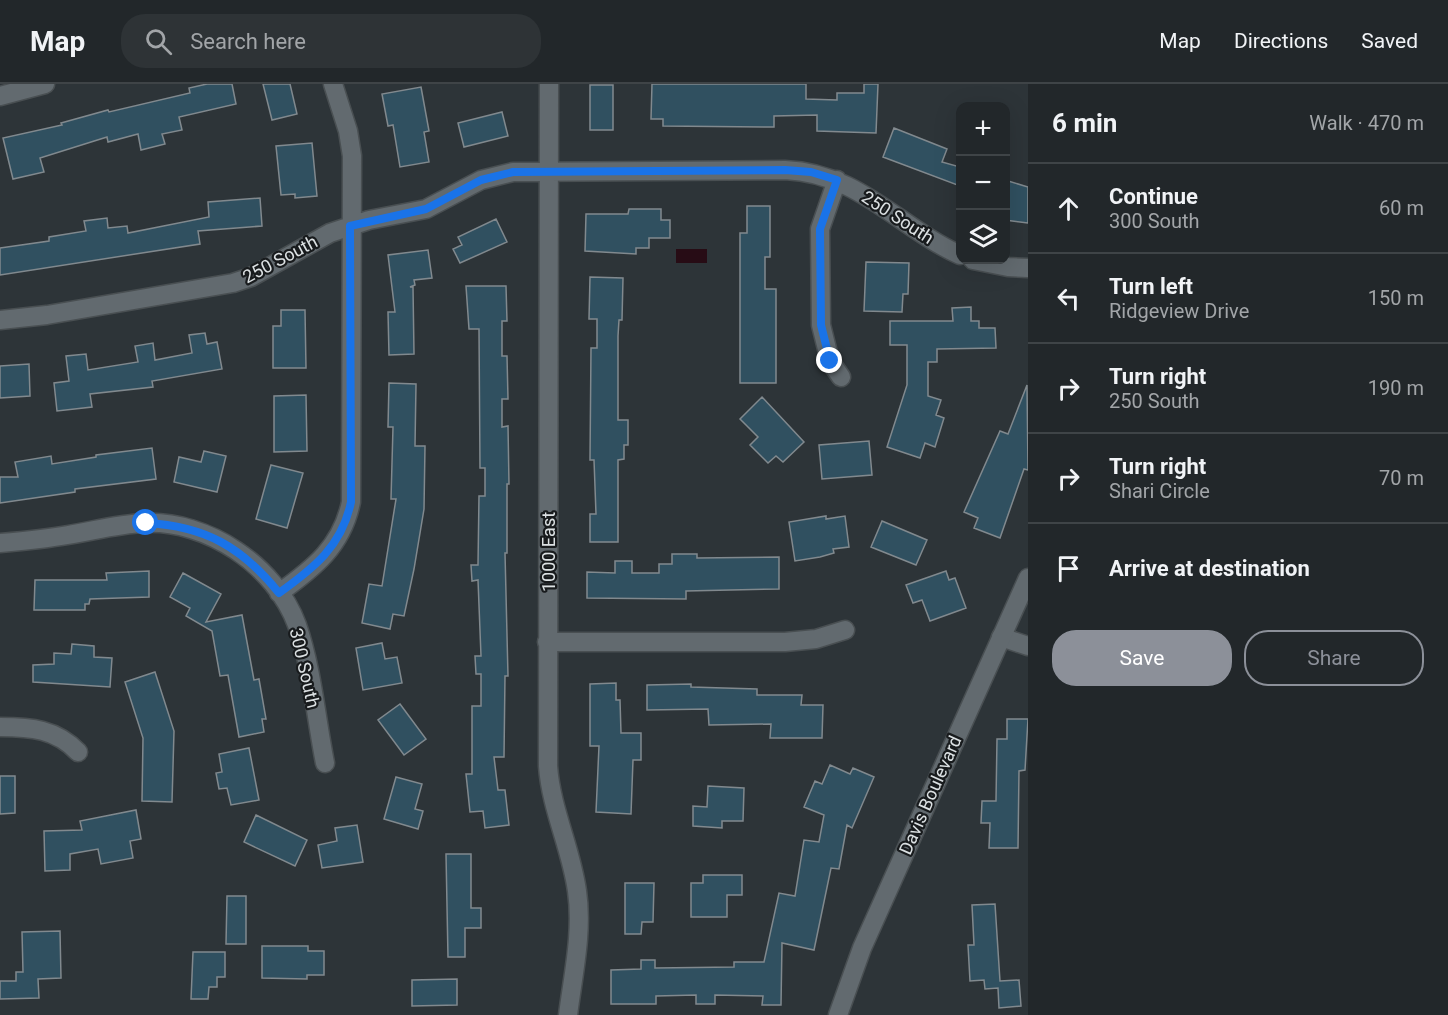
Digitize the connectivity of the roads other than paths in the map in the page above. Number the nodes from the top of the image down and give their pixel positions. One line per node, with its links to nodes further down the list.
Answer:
1 (45, 84): 4 (street)
2 (333, 84): 7 (street)
3 (549, 84): 5 (street, 1000 East)
4 (0, 96)
5 (549, 170): 6 (street, 250 South); 7 (street, 250 South); 18 (street, 1000 East)
6 (837, 180): 8 (street, 250 South); 12 (street)
7 (350, 226): 11 (street, 250 South); 15 (street)
8 (956, 253)
9 (1000, 264): 10 (street)
10 (1028, 268)
11 (0, 320)
12 (841, 377)
13 (0, 543): 15 (street, 300 South)
14 (1028, 578): 17 (street, Davis Boulevard)
15 (279, 593): 22 (street, 300 South)
16 (845, 630): 18 (street)
17 (1001, 637): 19 (street); 24 (street, Davis Boulevard)
18 (547, 642): 23 (street, 1000 East)
19 (1028, 646)
20 (0, 726): 21 (street)
21 (78, 752)
22 (325, 763)
23 (568, 1015)
24 (838, 1015)

